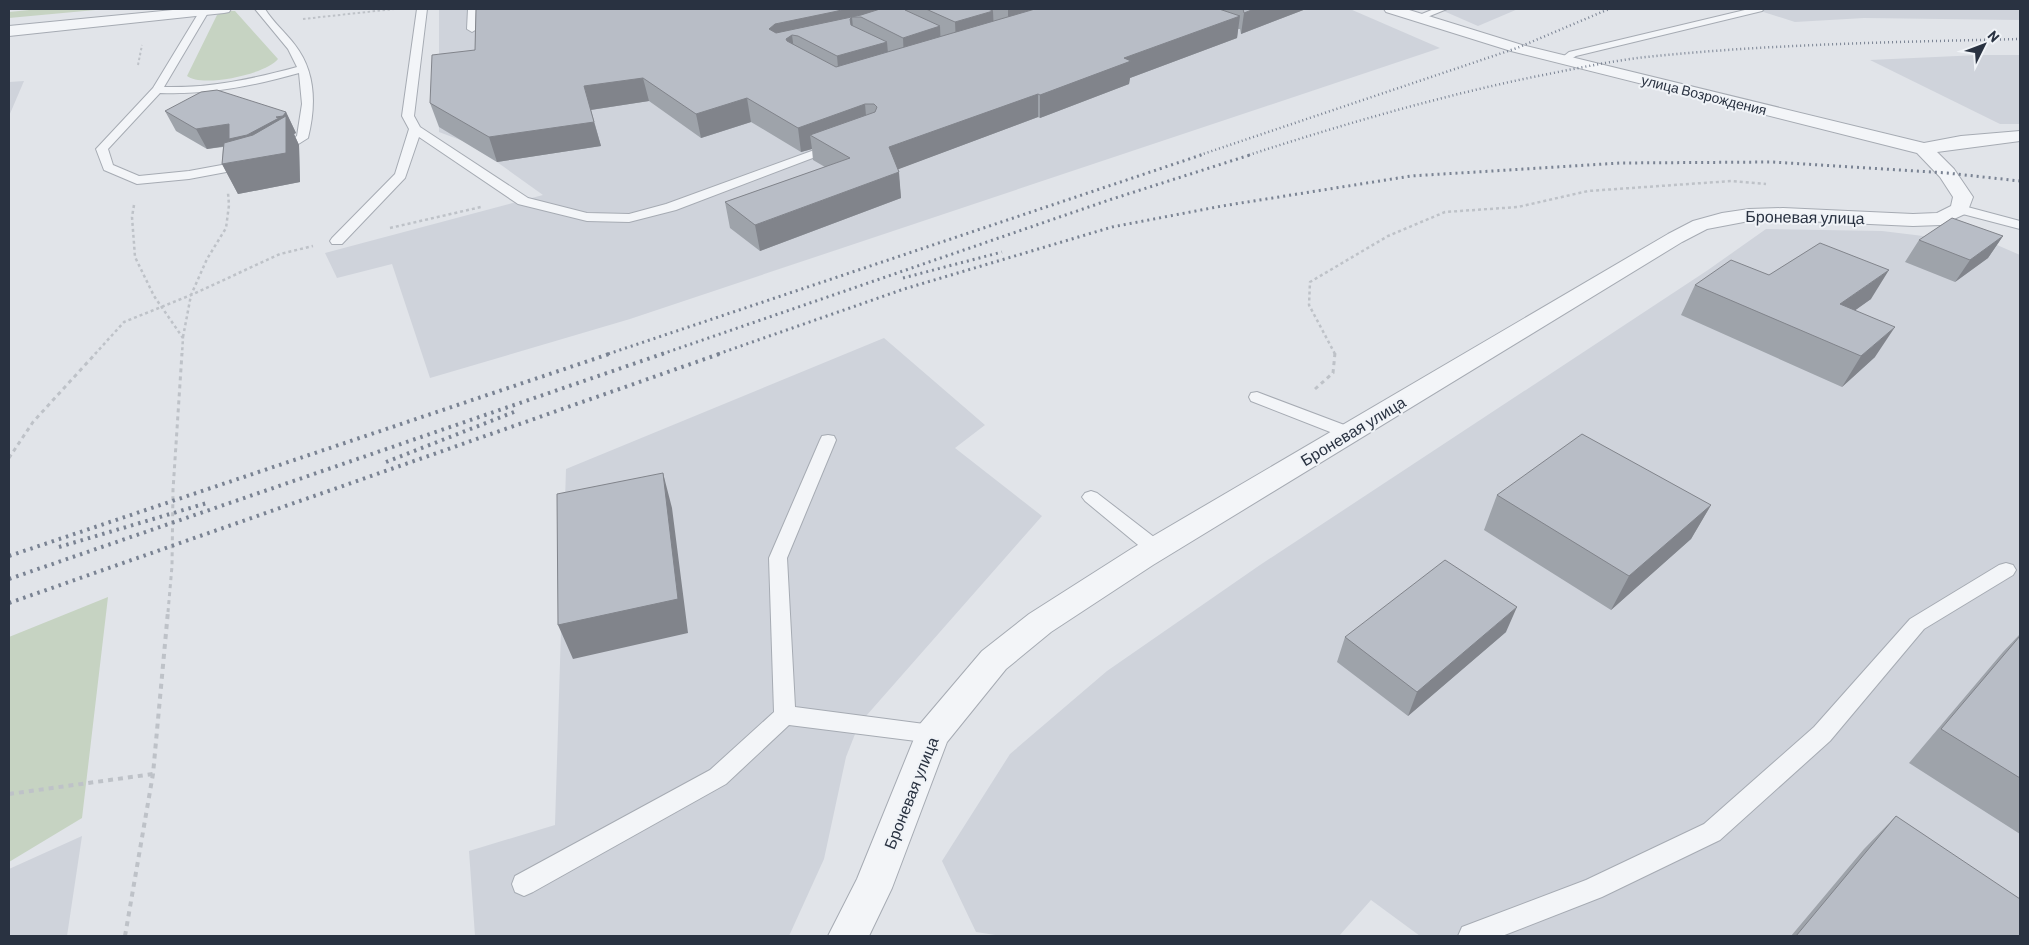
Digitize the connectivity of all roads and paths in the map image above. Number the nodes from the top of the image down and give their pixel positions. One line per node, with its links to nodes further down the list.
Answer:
1 (146, 9): 13 (street)
2 (224, 9): 10 (street)
3 (260, 9): 18 (lane)
4 (399, 9): 12 (path)
5 (422, 9): 21 (lane)
6 (473, 9): 14 (lane)
7 (1391, 9): 11 (street, улица Возрождения)
8 (1442, 9): 11 (lane)
9 (1758, 9): 17 (lane)
10 (205, 10): 15 (street); 20 (lane)
11 (1417, 18): 17 (street, улица Возрождения)
12 (297, 20)
13 (9, 23)
14 (472, 29)
15 (9, 30)
16 (142, 39): 19 (path)
17 (1564, 60): 24 (street, улица Возрождения)
18 (303, 68): 20 (lane); 25 (lane)
19 (138, 69)
20 (157, 90): 26 (lane)
21 (415, 130): 23 (lane); 30 (lane)
22 (2020, 136): 24 (street, улица Возрождения)
23 (845, 142)
24 (1924, 148): 28 (street)
25 (232, 168): 26 (lane); 31 (path)
26 (137, 180): 32 (path)
27 (1772, 184): 35 (path)
28 (1960, 209): 29 (lane); 36 (street, Броневая улица)
29 (2020, 225)
30 (337, 241)
31 (191, 295): 32 (path); 33 (path)
32 (160, 306): 33 (path); 38 (path)
33 (183, 338): 44 (path)
34 (1258, 397): 35 (lane)
35 (1290, 411): 36 (lane)
36 (1349, 433): 40 (street, Броневая улица)
37 (828, 440): 42 (lane)
38 (9, 458)
39 (1091, 497): 40 (lane)
40 (1156, 549): 43 (street, Броневая улица)
41 (2006, 570): 49 (lane)
42 (785, 715): 43 (lane); 46 (lane)
43 (932, 734): 48 (street, Броневая улица)
44 (153, 774): 45 (path); 47 (path)
45 (9, 794)
46 (524, 884)
47 (125, 936)
48 (848, 936)
49 (1471, 936)

